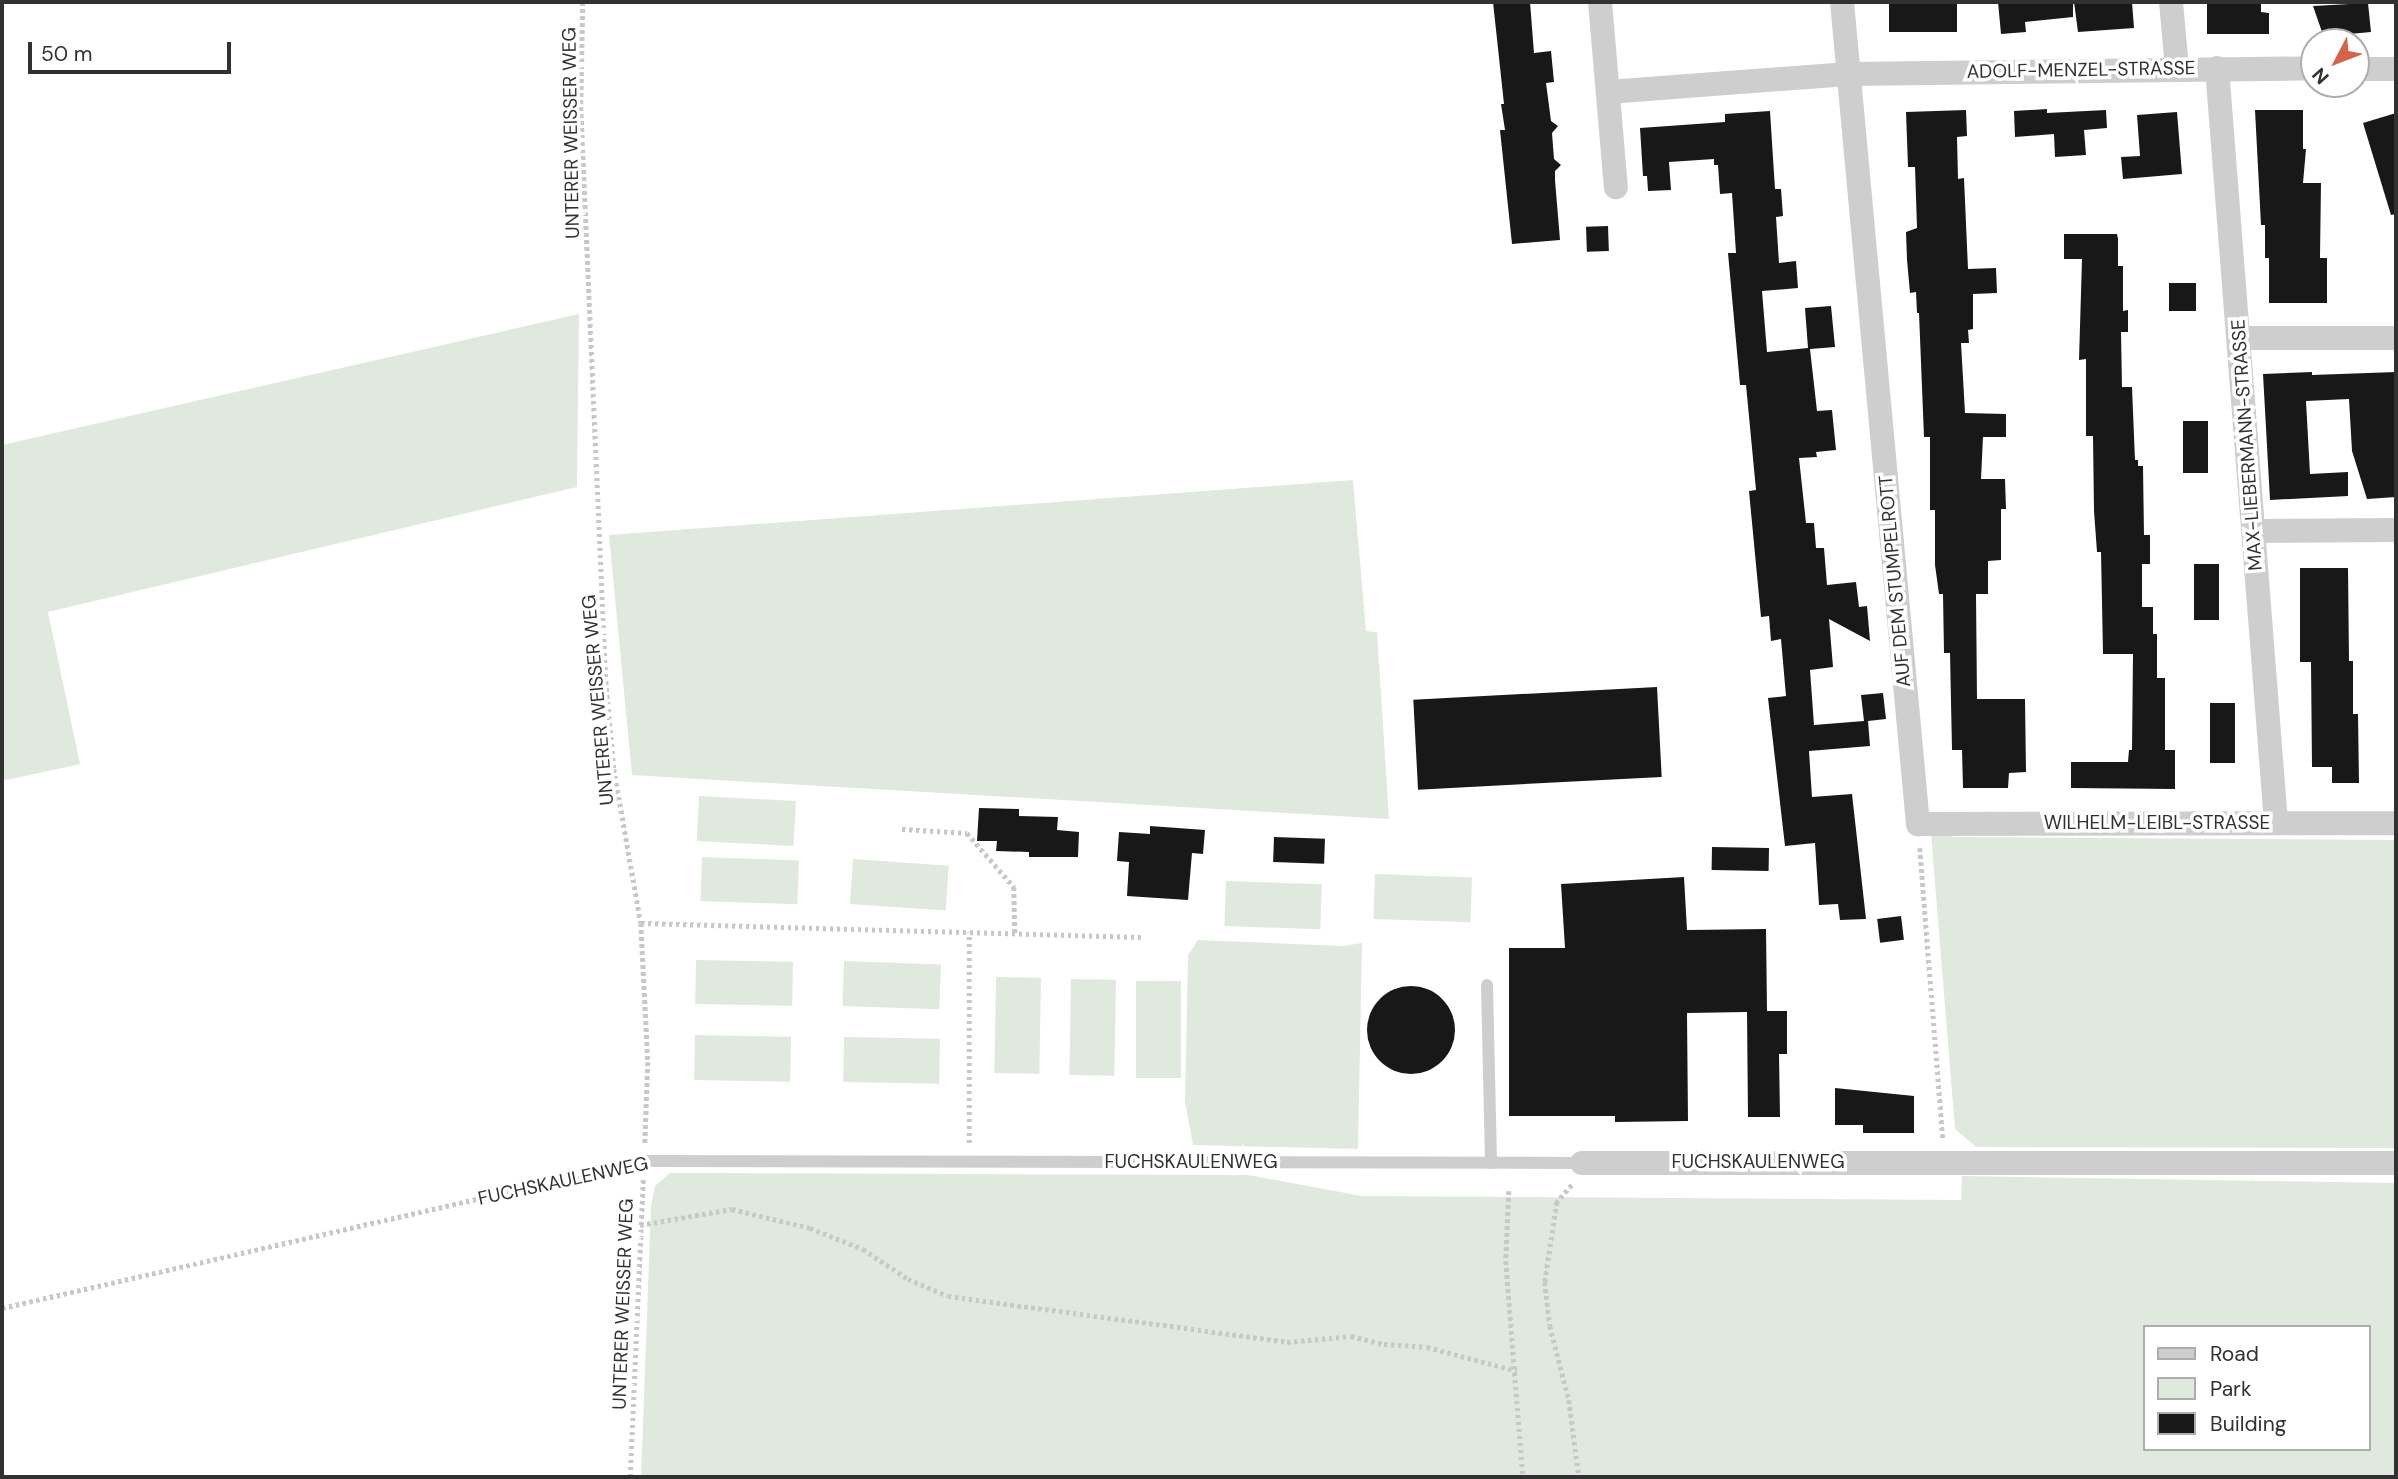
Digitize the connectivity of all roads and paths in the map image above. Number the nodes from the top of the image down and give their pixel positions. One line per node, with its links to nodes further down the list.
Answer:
1 (583, 2): 21 (path, UNTERER WEISSER WEG)
2 (1600, 2): 11 (street)
3 (1842, 2): 10 (street, AUF DEM STUMPELROTT)
4 (2171, 2): 5 (street)
5 (2177, 68): 6 (street, ADOLF-MENZEL-STRASSE); 10 (street, ADOLF-MENZEL-STRASSE)
6 (2217, 68): 7 (street, ADOLF-MENZEL-STRASSE); 13 (street, MAX-LIEBERMANN-STRASSE)
7 (2300, 68)
8 (2370, 69): 9 (street)
9 (2396, 69)
10 (1848, 74): 11 (street, ADOLF-MENZEL-STRASSE); 19 (street, AUF DEM STUMPELROTT)
11 (1608, 92): 12 (street)
12 (1616, 187)
13 (2239, 338): 14 (street); 16 (street, MAX-LIEBERMANN-STRASSE)
14 (2396, 338)
15 (2396, 530): 16 (street)
16 (2254, 531): 17 (street, MAX-LIEBERMANN-STRASSE)
17 (2276, 822): 18 (street, WILHELM-LEIBL-STRASSE); 19 (street, WILHELM-LEIBL-STRASSE)
18 (2396, 822)
19 (1918, 824): 27 (path)
20 (902, 829): 23 (path)
21 (641, 923): 22 (path); 26 (path, UNTERER WEISSER WEG)
22 (969, 932): 23 (path); 28 (path)
23 (1014, 934): 24 (path)
24 (1141, 937)
25 (1487, 985): 29 (lane)
26 (644, 1161): 28 (lane, FUCHSKAULENWEG); 33 (path, UNTERER WEISSER WEG); 34 (path, FUCHSKAULENWEG)
27 (1945, 1161): 30 (street, FUCHSKAULENWEG); 31 (street, FUCHSKAULENWEG)
28 (969, 1162): 29 (lane, FUCHSKAULENWEG)
29 (1491, 1163): 30 (lane, FUCHSKAULENWEG)
30 (1582, 1163): 38 (path)
31 (2396, 1163)
32 (1509, 1191): 35 (path)
33 (640, 1225): 35 (path); 36 (path, UNTERER WEISSER WEG)
34 (2, 1308)
35 (1517, 1371): 37 (path)
36 (630, 1477)
37 (1523, 1477)
38 (1579, 1477)

